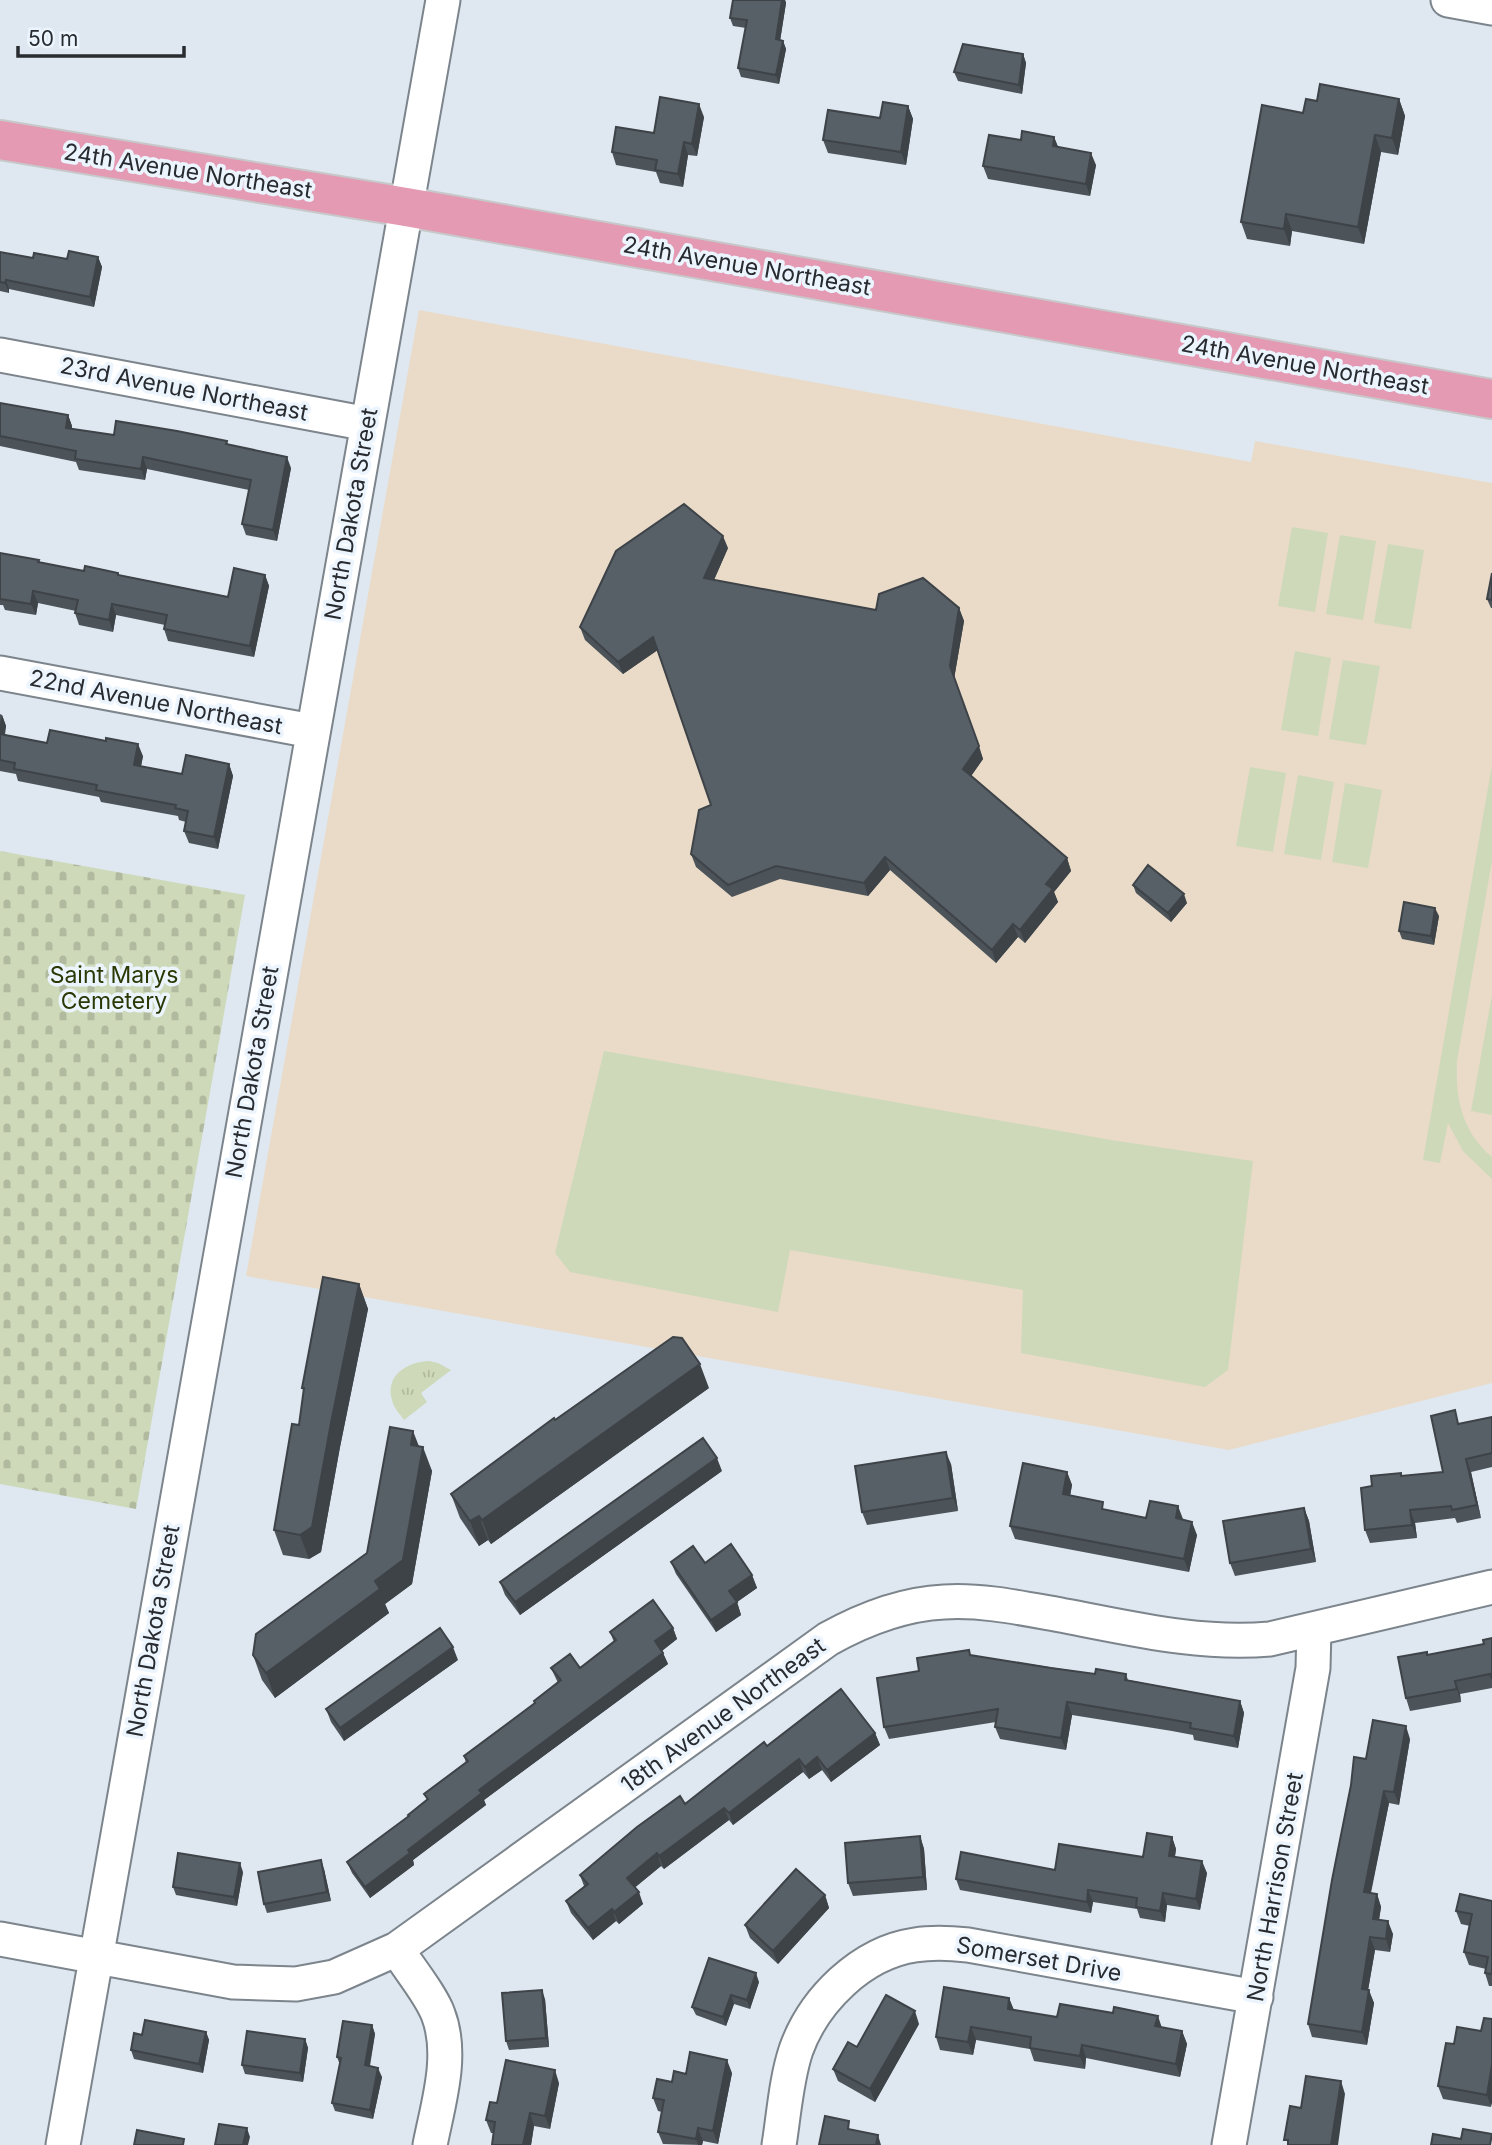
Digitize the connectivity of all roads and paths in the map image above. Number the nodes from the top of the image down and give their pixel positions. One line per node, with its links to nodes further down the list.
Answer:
1 (443, 0): 5 (street, North Dakota Street)
2 (1448, 0): 3 (street)
3 (1492, 8)
4 (0, 140): 5 (main road, 24th Avenue Northeast)
5 (406, 207): 7 (main road, 24th Avenue Northeast); 8 (street, North Dakota Street)
6 (0, 355): 8 (street, 23rd Avenue Northeast)
7 (1492, 399)
8 (368, 424): 10 (street, North Dakota Street)
9 (0, 673): 10 (street, 22nd Avenue Northeast)
10 (312, 732): 15 (street, North Dakota Street)
11 (1492, 1587): 12 (street, 18th Avenue Northeast)
12 (1314, 1629): 14 (street, 18th Avenue Northeast); 16 (street, North Harrison Street)
13 (0, 1939): 15 (street, 18th Avenue Northeast)
14 (397, 1949): 15 (street, 18th Avenue Northeast); 18 (street)
15 (96, 1957): 17 (street, North Dakota Street)
16 (1256, 1997): 19 (street, Somerset Drive); 20 (street, North Harrison Street)
17 (63, 2145)
18 (430, 2145)
19 (779, 2145)
20 (1229, 2145)

